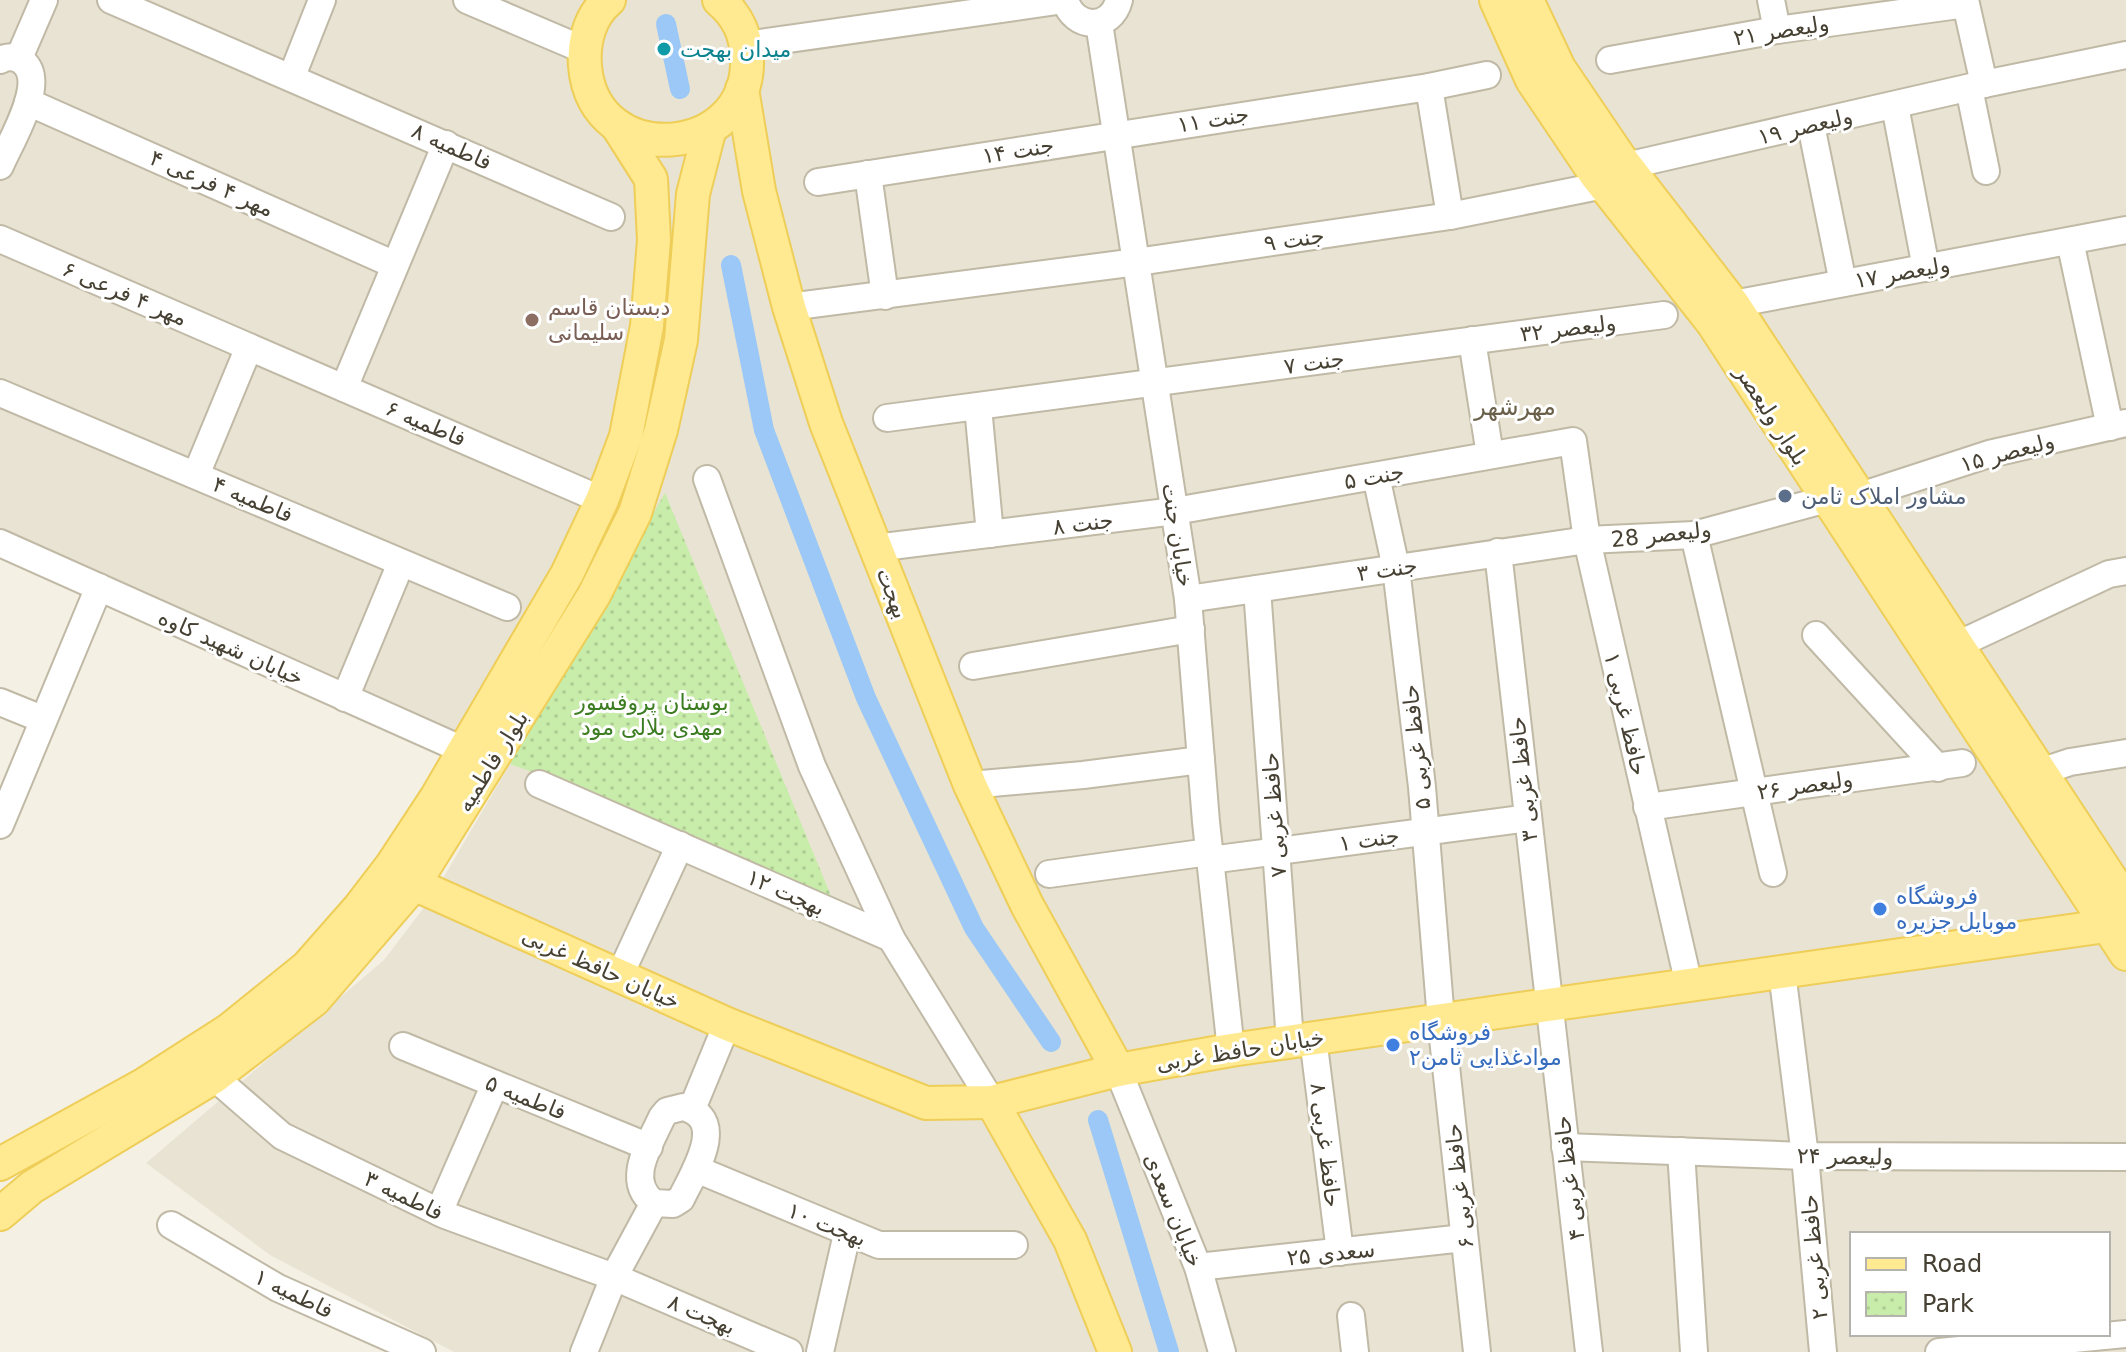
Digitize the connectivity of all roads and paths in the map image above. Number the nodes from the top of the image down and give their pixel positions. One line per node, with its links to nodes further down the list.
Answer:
1 (44, 0): 17 (street)
2 (111, 0): 20 (street, فاطمیه ۸)
3 (322, 0): 20 (street)
4 (467, 0): 14 (street)
5 (584, 0): 14 (main road, بلوار فاطمیه)
6 (609, 0): 14 (main road)
7 (1064, 0): 12 (street); 15 (street)
8 (1119, 0): 12 (street)
9 (1771, 0): 13 (street)
10 (726, 3): 15 (main road)
11 (1514, 7): 34 (main road, بلوار ولیعصر)
12 (1099, 23): 29 (street, خیابان جنت)
13 (1777, 30): 18 (street, ولیعصر ۲۱); 21 (street, ولیعصر ۲۱)
14 (586, 42): 27 (main road, بلوار فاطمیه)
15 (746, 45): 23 (main road, بهجت)
16 (2126, 55): 21 (street, ولیعصر ۱۹)
17 (9, 59): 24 (street)
18 (1610, 60)
19 (1487, 75): 22 (street, جنت ۱۱)
20 (292, 76): 30 (street, فاطمیه ۸)
21 (1976, 86): 25 (street, ولیعصر ۱۹); 32 (street)
22 (1429, 87): 29 (street, جنت ۱۱); 36 (street)
23 (742, 89): 28 (main road); 47 (main road, بهجت)
24 (28, 102): 31 (street); 42 (street, مهر ۴ فرعی ۴)
25 (1895, 106): 26 (street, ولیعصر ۱۹); 43 (street)
26 (1811, 125): 34 (street, ولیعصر ۱۹); 44 (street)
27 (618, 127): 28 (main road); 64 (main road, بلوار فاطمیه)
28 (710, 128): 102 (main road, بلوار فاطمیه)
29 (1118, 134): 33 (street, جنت ۱۴); 41 (street, خیابان جنت)
30 (446, 144): 37 (street, فاطمیه ۸); 42 (street)
31 (0, 166)
32 (1986, 171)
33 (868, 174): 35 (street, جنت ۱۴); 45 (street)
34 (1615, 176): 36 (street, ولیعصر ۱۹); 46 (main road, بلوار ولیعصر); 63 (main road, بلوار ولیعصر)
35 (818, 182)
36 (1450, 216): 41 (street, جنت ۹)
37 (611, 217)
38 (2126, 230): 40 (street, ولیعصر ۱۷)
39 (0, 239): 50 (street, مهر ۴ فرعی ۶)
40 (2070, 241): 43 (street, ولیعصر ۱۷); 56 (street)
41 (1137, 262): 45 (street, جنت ۹); 51 (street, خیابان جنت)
42 (395, 265): 52 (street)
43 (1926, 268): 44 (street, ولیعصر ۱۷)
44 (1843, 283): 46 (street, ولیعصر ۱۷)
45 (885, 296): 47 (street, جنت ۹)
46 (1733, 304): 62 (main road, بلوار ولیعصر)
47 (789, 307): 70 (main road, بهجت)
48 (1664, 315): 49 (street, ولیعصر ۳۲)
49 (1472, 340): 51 (street, جنت ۷); 58 (street)
50 (249, 347): 52 (street, فاطمیه ۶); 59 (street)
51 (1156, 384): 54 (street, جنت ۷); 65 (street, خیابان جنت)
52 (344, 388): 64 (street, فاطمیه ۶)
53 (0, 393): 59 (street, فاطمیه ۴)
54 (978, 407): 55 (street, جنت ۷); 66 (street)
55 (887, 418)
56 (2118, 425): 62 (street, ولیعصر ۱۵)
57 (1573, 441): 58 (street, جنت ۵); 68 (street, حافظ غربی ۱)
58 (1490, 455): 60 (street, جنت ۵)
59 (196, 475): 72 (street, فاطمیه ۴)
60 (1376, 476): 65 (street, جنت ۵); 73 (street, حافظ غربی ۵)
61 (707, 479): 104 (street)
62 (1860, 496): 81 (main road, بلوار ولیعصر)
63 (1827, 499): 67 (street, ولیعصر 28); 103 (main road, بلوار ولیعصر)
64 (602, 500): 86 (main road, بلوار فاطمیه)
65 (1175, 511): 66 (street, جنت ۸); 77 (street, خیابان جنت)
66 (990, 534): 70 (street, جنت ۸)
67 (1694, 535): 68 (street, ولیعصر 28); 92 (street)
68 (1587, 540): 71 (street, جنت ۳); 93 (street, حافظ غربی ۱)
69 (0, 543): 75 (street, خیابان شهید کاوه)
70 (875, 548): 91 (main road, بهجت)
71 (1498, 552): 73 (street, جنت ۳); 94 (street, حافظ غربی ۳)
72 (401, 563): 78 (street, فاطمیه ۴); 83 (street)
73 (1396, 568): 76 (street, جنت ۳); 96 (street, حافظ غربی ۵)
74 (2126, 571): 81 (street)
75 (99, 587): 83 (street, خیابان شهید کاوه); 85 (street)
76 (1257, 589): 77 (street, جنت ۳); 98 (street, حافظ غربی ۷)
77 (1188, 599): 79 (street, خیابان جنت)
78 (507, 607)
79 (1191, 629): 82 (street); 88 (street, خیابان جنت)
80 (1816, 635): 92 (street, ولیعصر ۲۶)
81 (1957, 645): 89 (main road, بلوار ولیعصر)
82 (973, 666)
83 (345, 698): 86 (street, خیابان شهید کاوه)
84 (0, 702): 85 (street)
85 (42, 719): 95 (street)
86 (463, 750): 125 (main road, بلوار فاطمیه)
87 (2126, 753): 89 (street)
88 (1201, 760): 91 (street); 99 (street, خیابان جنت)
89 (2040, 772): 103 (main road, بلوار ولیعصر)
90 (539, 784): 97 (street, بهجت ۱۲)
91 (970, 785): 115 (main road, بهجت)
92 (1756, 792): 93 (street, ولیعصر ۲۶); 100 (street)
93 (1647, 807): 108 (street, حافظ غربی ۱)
94 (1528, 818): 96 (street, جنت ۱); 109 (street, حافظ غربی ۳)
95 (0, 825)
96 (1425, 832): 98 (street, جنت ۱); 110 (street, حافظ غربی ۵)
97 (680, 845): 104 (street, بهجت ۱۲); 107 (street)
98 (1276, 851): 99 (street, جنت ۱); 112 (street, حافظ غربی ۷)
99 (1210, 856): 101 (street, جنت ۱); 114 (street, خیابان جنت)
100 (1773, 873)
101 (1049, 874)
102 (414, 884): 107 (main road, خیابان حافظ غربی); 116 (main road, بلوار فاطمیه)
103 (2120, 917): 105 (main road, بلوار ولیعصر); 106 (main road, خیابان حافظ غربی)
104 (891, 938): 118 (street)
105 (2126, 954)
106 (1782, 972): 108 (main road, خیابان حافظ غربی); 123 (street, حافظ غربی ۲)
107 (619, 977): 111 (main road, خیابان حافظ غربی)
108 (1689, 985): 109 (main road, خیابان حافظ غربی)
109 (1548, 1005): 110 (main road, خیابان حافظ غربی); 121 (street, حافظ غربی ۴)
110 (1441, 1020): 112 (main road, خیابان حافظ غربی); 132 (street, حافظ غربی ۶)
111 (727, 1024): 118 (main road, خیابان حافظ غربی); 119 (street)
112 (1301, 1040): 114 (main road, خیابان حافظ غربی); 134 (street, حافظ غربی ۸)
113 (403, 1046): 117 (street, فاطمیه ۵)
114 (1231, 1050): 115 (main road, خیابان حافظ غربی)
115 (1118, 1070): 118 (main road, خیابان حافظ غربی); 135 (street, خیابان سعدی)
116 (214, 1077): 128 (street, فاطمیه ۳); 129 (main road, بلوار فاطمیه)
117 (495, 1084): 120 (street, فاطمیه ۵); 128 (street)
118 (992, 1102): 139 (main road)
119 (692, 1109): 120 (street); 126 (street)
120 (649, 1147): 127 (street)
121 (1565, 1147): 122 (street, ولیعصر ۲۴); 147 (street, حافظ غربی ۴)
122 (1681, 1151): 123 (street, ولیعصر ۲۴); 148 (street)
123 (1805, 1156): 124 (street, ولیعصر ۲۴); 149 (street, حافظ غربی ۲)
124 (2126, 1157)
125 (0, 1164)
126 (696, 1169): 127 (street); 131 (street, بهجت ۱۰)
127 (654, 1203): 136 (street)
128 (439, 1212): 136 (street, فاطمیه ۳)
129 (0, 1214)
130 (171, 1225): 140 (street, فاطمیه ۱)
131 (847, 1234): 133 (street, بهجت ۱۰); 143 (street)
132 (1464, 1238): 134 (street, سعدی ۲۵); 146 (street, حافظ غربی ۶)
133 (1014, 1245)
134 (1340, 1252): 135 (street, سعدی ۲۵)
135 (1198, 1267): 144 (street, خیابان سعدی)
136 (614, 1277): 141 (street); 142 (street, بهجت ۸)
137 (1351, 1316): 145 (street)
138 (2105, 1336): 150 (street)
139 (1109, 1350)
140 (422, 1352)
141 (584, 1352)
142 (789, 1352)
143 (820, 1352)
144 (1222, 1352)
145 (1355, 1352)
146 (1477, 1352)
147 (1589, 1352)
148 (1694, 1352)
149 (1823, 1352)
150 (1939, 1352)

